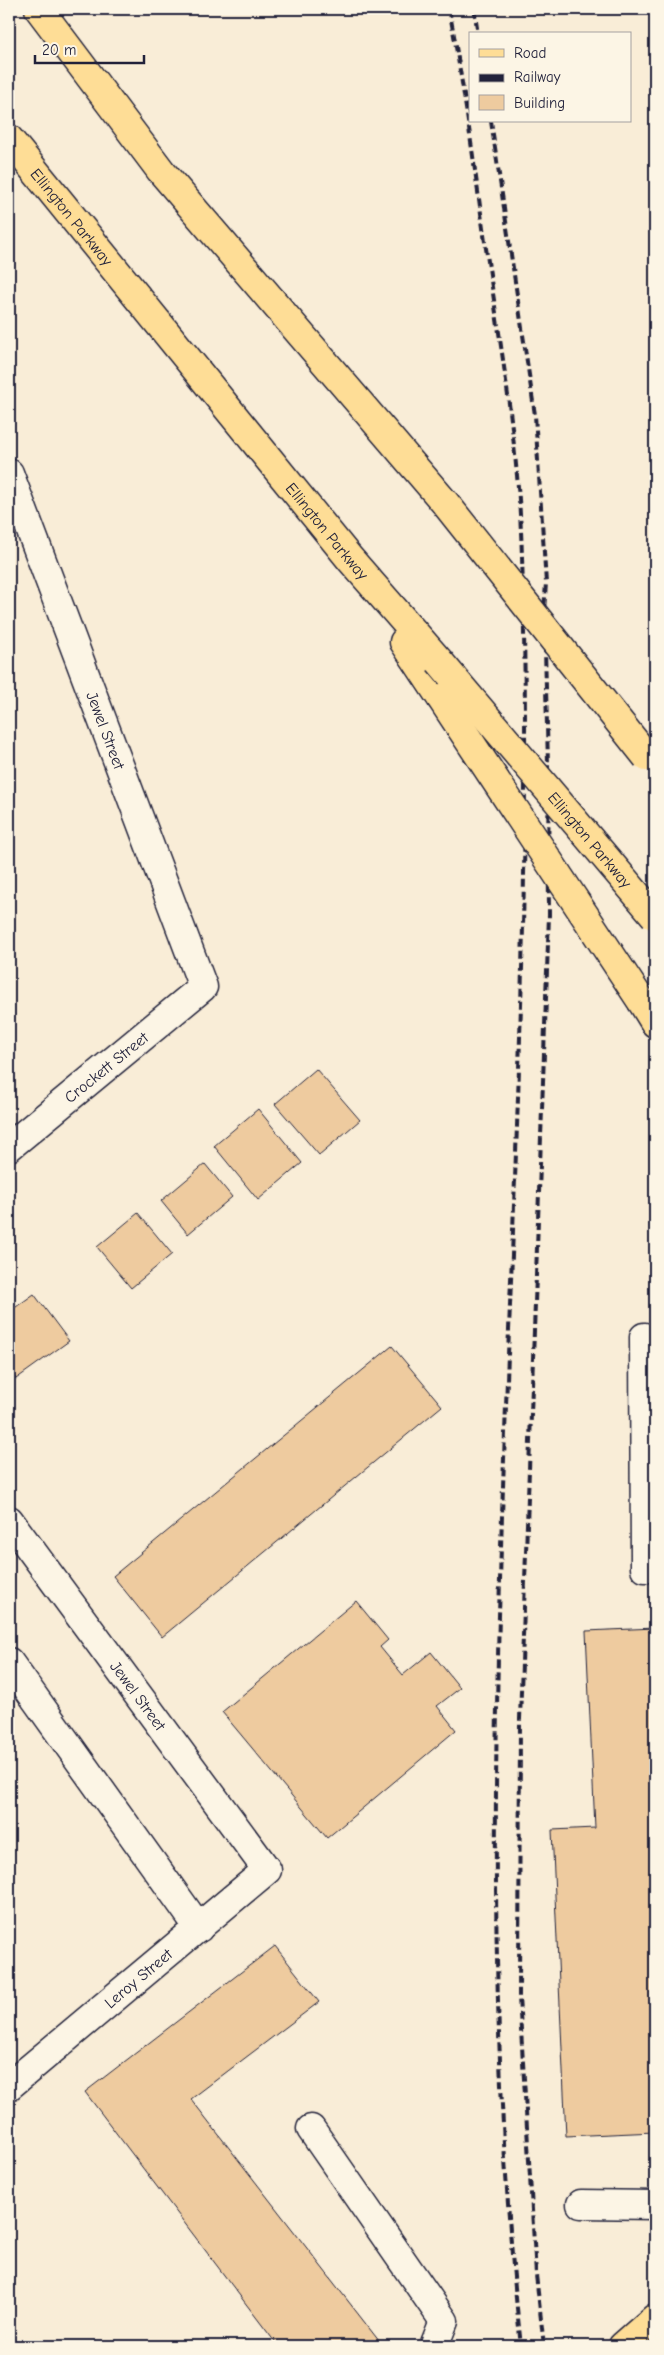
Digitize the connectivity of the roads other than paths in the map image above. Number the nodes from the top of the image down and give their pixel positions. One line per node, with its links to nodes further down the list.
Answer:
1 (39, 9): 5 (main road, bridge)
2 (9, 139): 4 (main road, Ellington Parkway)
3 (9, 473): 7 (street, Jewel Street)
4 (350, 559): 6 (main road, Ellington Parkway, bridge); 8 (main road, bridge)
5 (651, 762)
6 (655, 916)
7 (203, 988): 9 (street, Crockett Street)
8 (649, 1012)
9 (9, 1148)
10 (655, 1351): 13 (street)
11 (9, 1520): 12 (street, Jewel Street)
12 (18, 1551): 15 (street, Jewel Street)
13 (655, 1568)
14 (9, 1662): 16 (street)
15 (267, 1870): 16 (street, Leroy Street)
16 (199, 1928): 17 (street, Leroy Street)
17 (9, 2086)
18 (311, 2129): 22 (street)
19 (580, 2204): 20 (street)
20 (655, 2205)
21 (655, 2318): 23 (main road)
22 (434, 2346)
23 (623, 2346)

